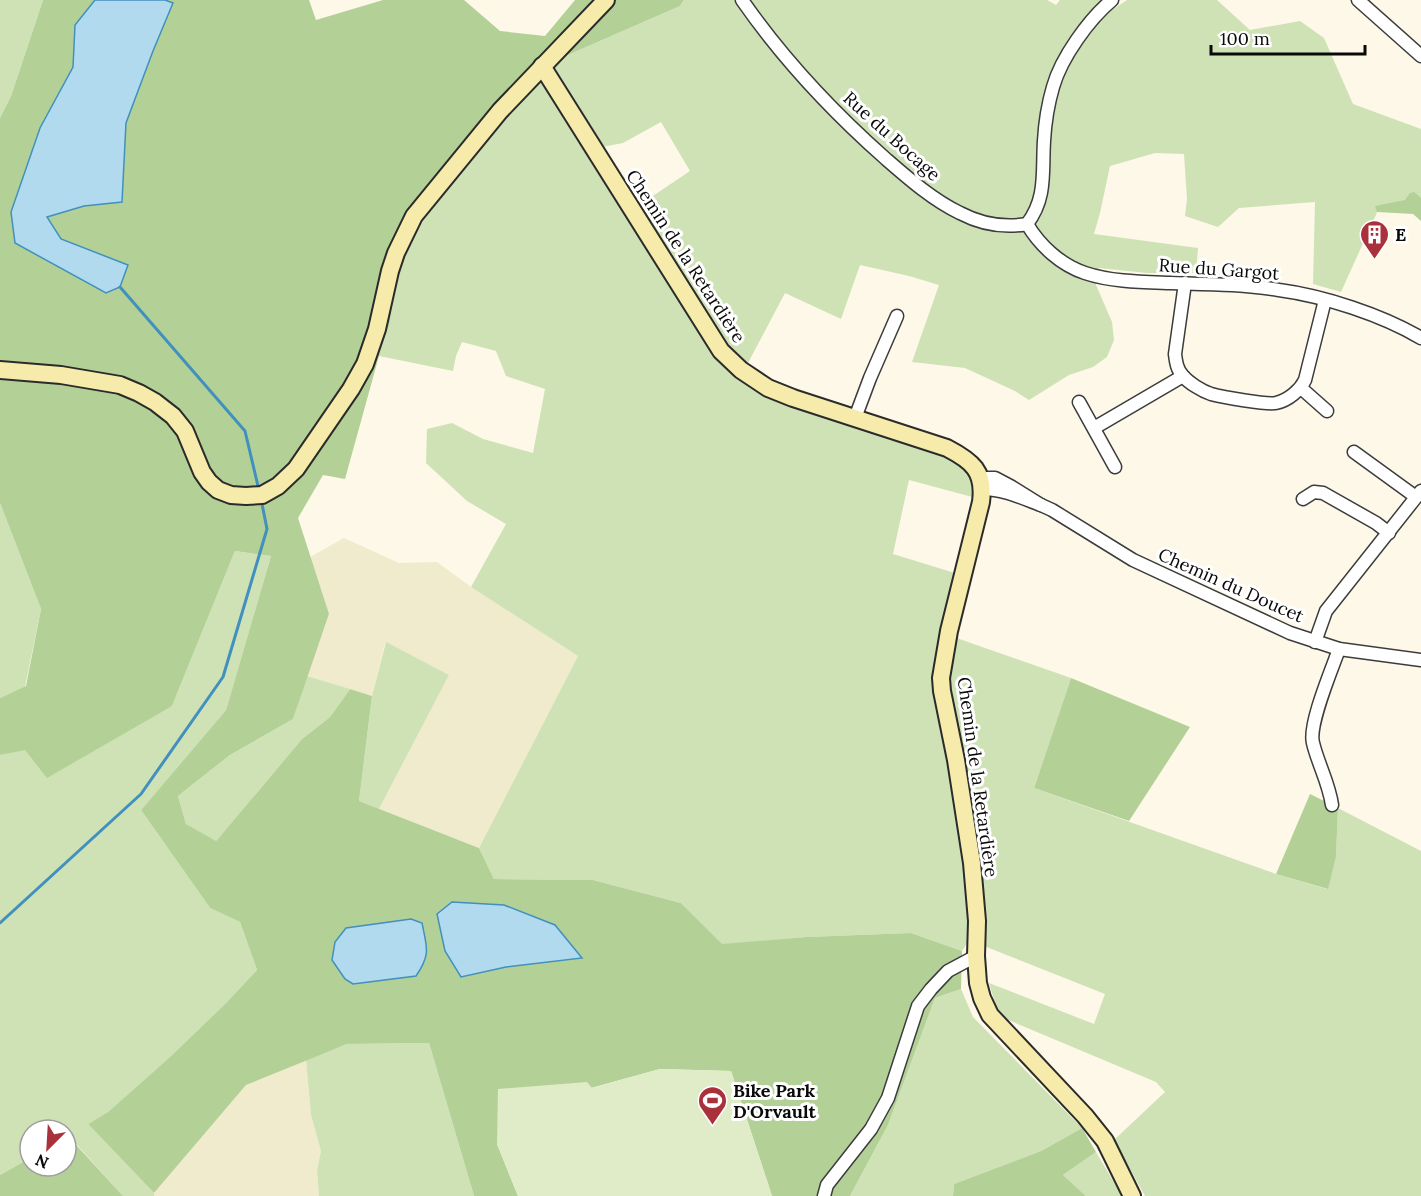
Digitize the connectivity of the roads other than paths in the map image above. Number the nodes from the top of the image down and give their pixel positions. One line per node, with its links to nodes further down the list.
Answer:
1 (606, 0): 6 (street)
2 (742, 0): 7 (street, Rue du Bocage)
3 (1112, 0): 7 (street)
4 (1358, 0): 5 (street)
5 (1421, 56)
6 (542, 66): 12 (street); 17 (street, Chemin de la Retardière)
7 (1027, 225): 8 (street, Rue du Gargot)
8 (1185, 283): 9 (street, Rue du Gargot); 13 (street)
9 (1325, 300): 11 (street, Rue du Gargot); 14 (street)
10 (897, 316): 17 (street)
11 (1421, 338)
12 (0, 370)
13 (1183, 376): 14 (street); 18 (street)
14 (1301, 388): 16 (street)
15 (1079, 402): 18 (street)
16 (1327, 411)
17 (855, 418): 21 (street, Chemin de la Retardière)
18 (1094, 428): 20 (street)
19 (1354, 452): 22 (street)
20 (1115, 467)
21 (981, 483): 25 (street, Chemin du Doucet); 29 (street, Chemin de la Retardière)
22 (1418, 494): 24 (street)
23 (1303, 499): 24 (street)
24 (1389, 533): 25 (street)
25 (1315, 642): 26 (street, Chemin du Doucet)
26 (1339, 649): 27 (street, Chemin du Doucet); 28 (street)
27 (1421, 660)
28 (1332, 805)
29 (976, 956): 30 (street); 31 (street, Chemin de la Retardière)
30 (824, 1196)
31 (1132, 1196)

